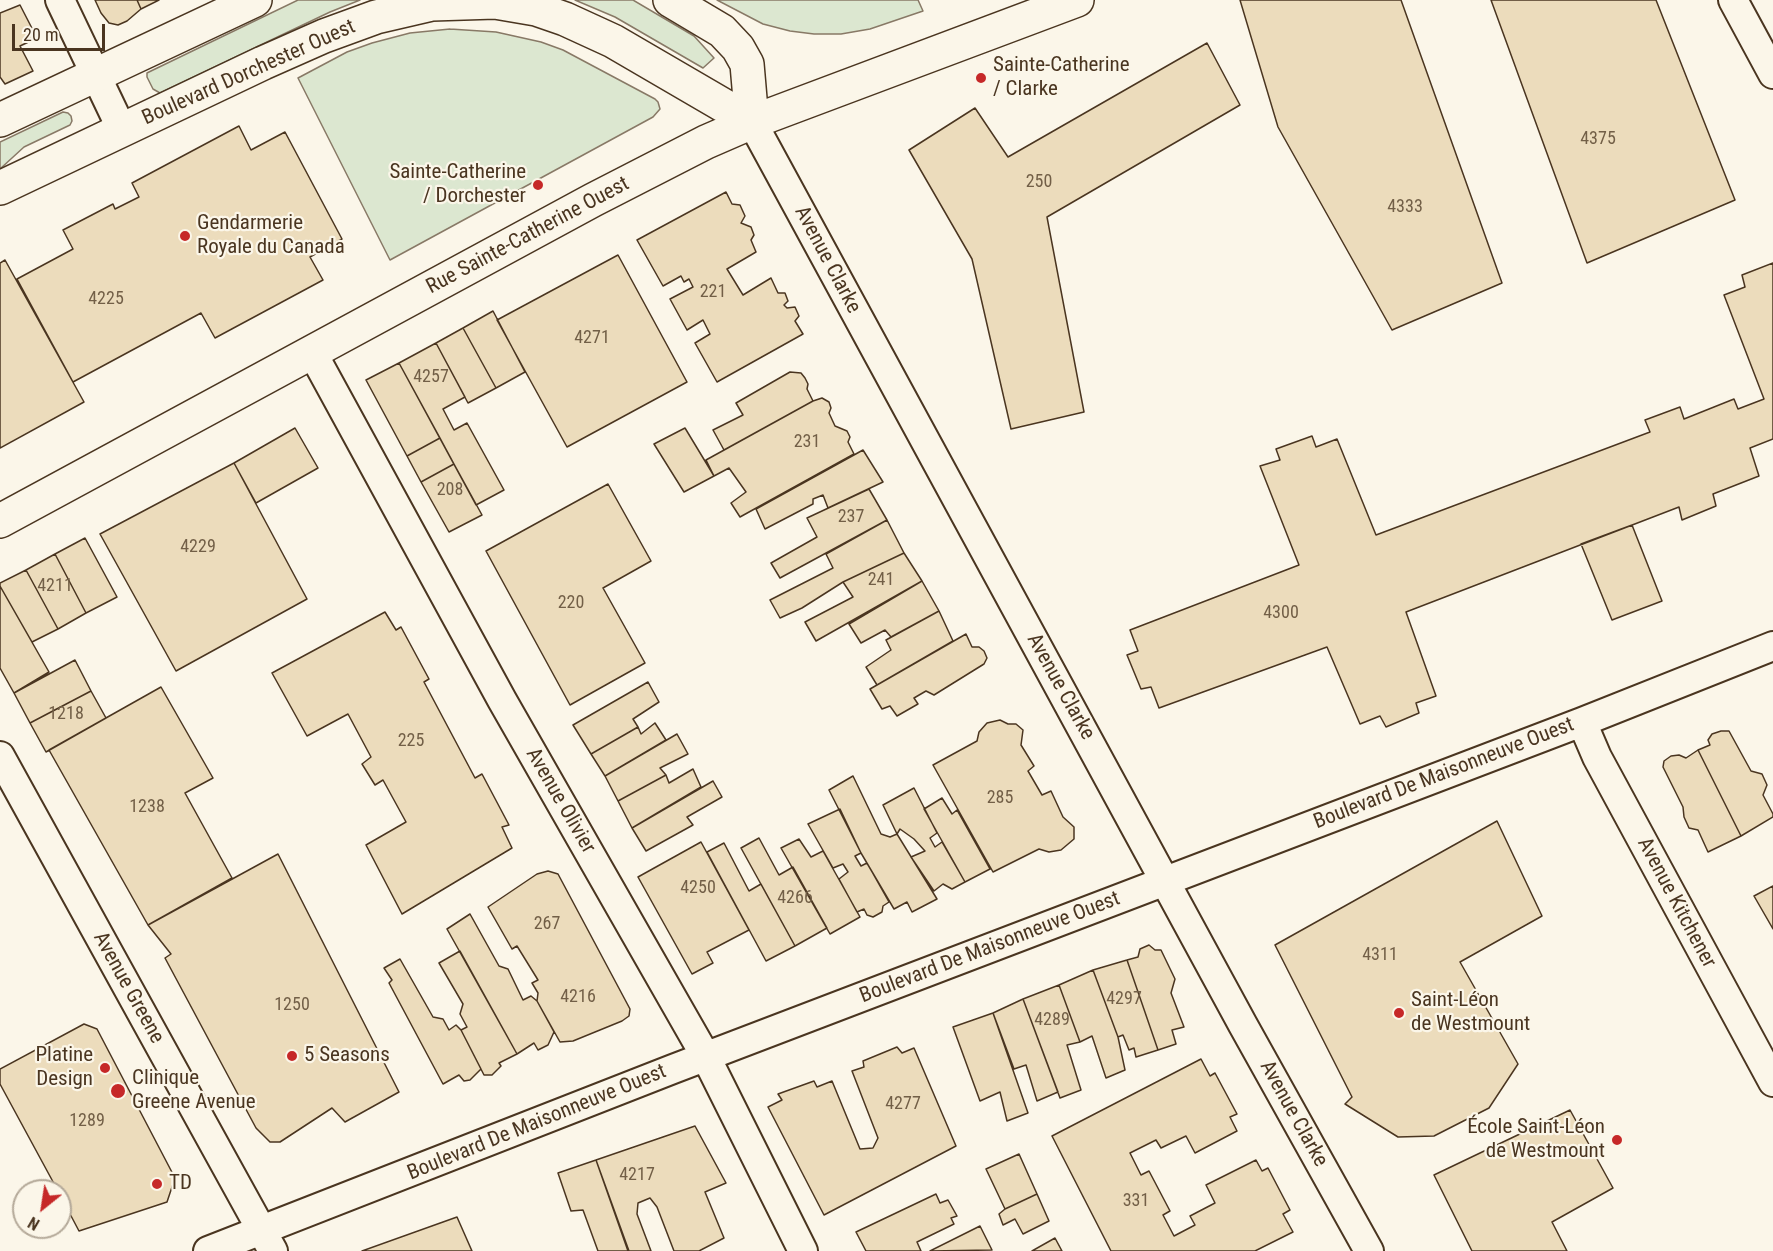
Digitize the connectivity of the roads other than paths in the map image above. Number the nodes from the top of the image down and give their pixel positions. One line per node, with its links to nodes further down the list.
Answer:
1 (60, 0): 6 (street)
2 (255, 0): 6 (main road)
3 (670, 0): 9 (main road)
4 (1077, 0): 9 (main road, Rue Sainte-Catherine Ouest)
5 (1732, 0): 7 (street)
6 (95, 74): 8 (main road); 10 (street)
7 (1773, 74)
8 (0, 120)
9 (752, 122): 10 (main road, Boulevard Dorchester Ouest); 12 (main road, Rue Sainte-Catherine Ouest); 17 (street, Avenue Clarke)
10 (122, 130): 11 (main road, Boulevard Dorchester Ouest)
11 (0, 188)
12 (312, 352): 13 (main road, Rue Sainte-Catherine Ouest); 18 (street, Avenue Olivier)
13 (0, 521)
14 (1773, 646): 15 (street, Boulevard De Maisonneuve Ouest)
15 (1582, 722): 17 (street, Boulevard De Maisonneuve Ouest); 19 (street, Avenue Kitchener)
16 (0, 756): 20 (street, Avenue Greene)
17 (1166, 881): 18 (street, Boulevard De Maisonneuve Ouest); 23 (street, Avenue Clarke)
18 (706, 1057): 20 (street, Boulevard De Maisonneuve Ouest); 22 (street, Avenue Olivier)
19 (1773, 1082)
20 (267, 1240): 21 (street, Boulevard De Maisonneuve Ouest)
21 (208, 1251)
22 (803, 1251)
23 (1369, 1251)

